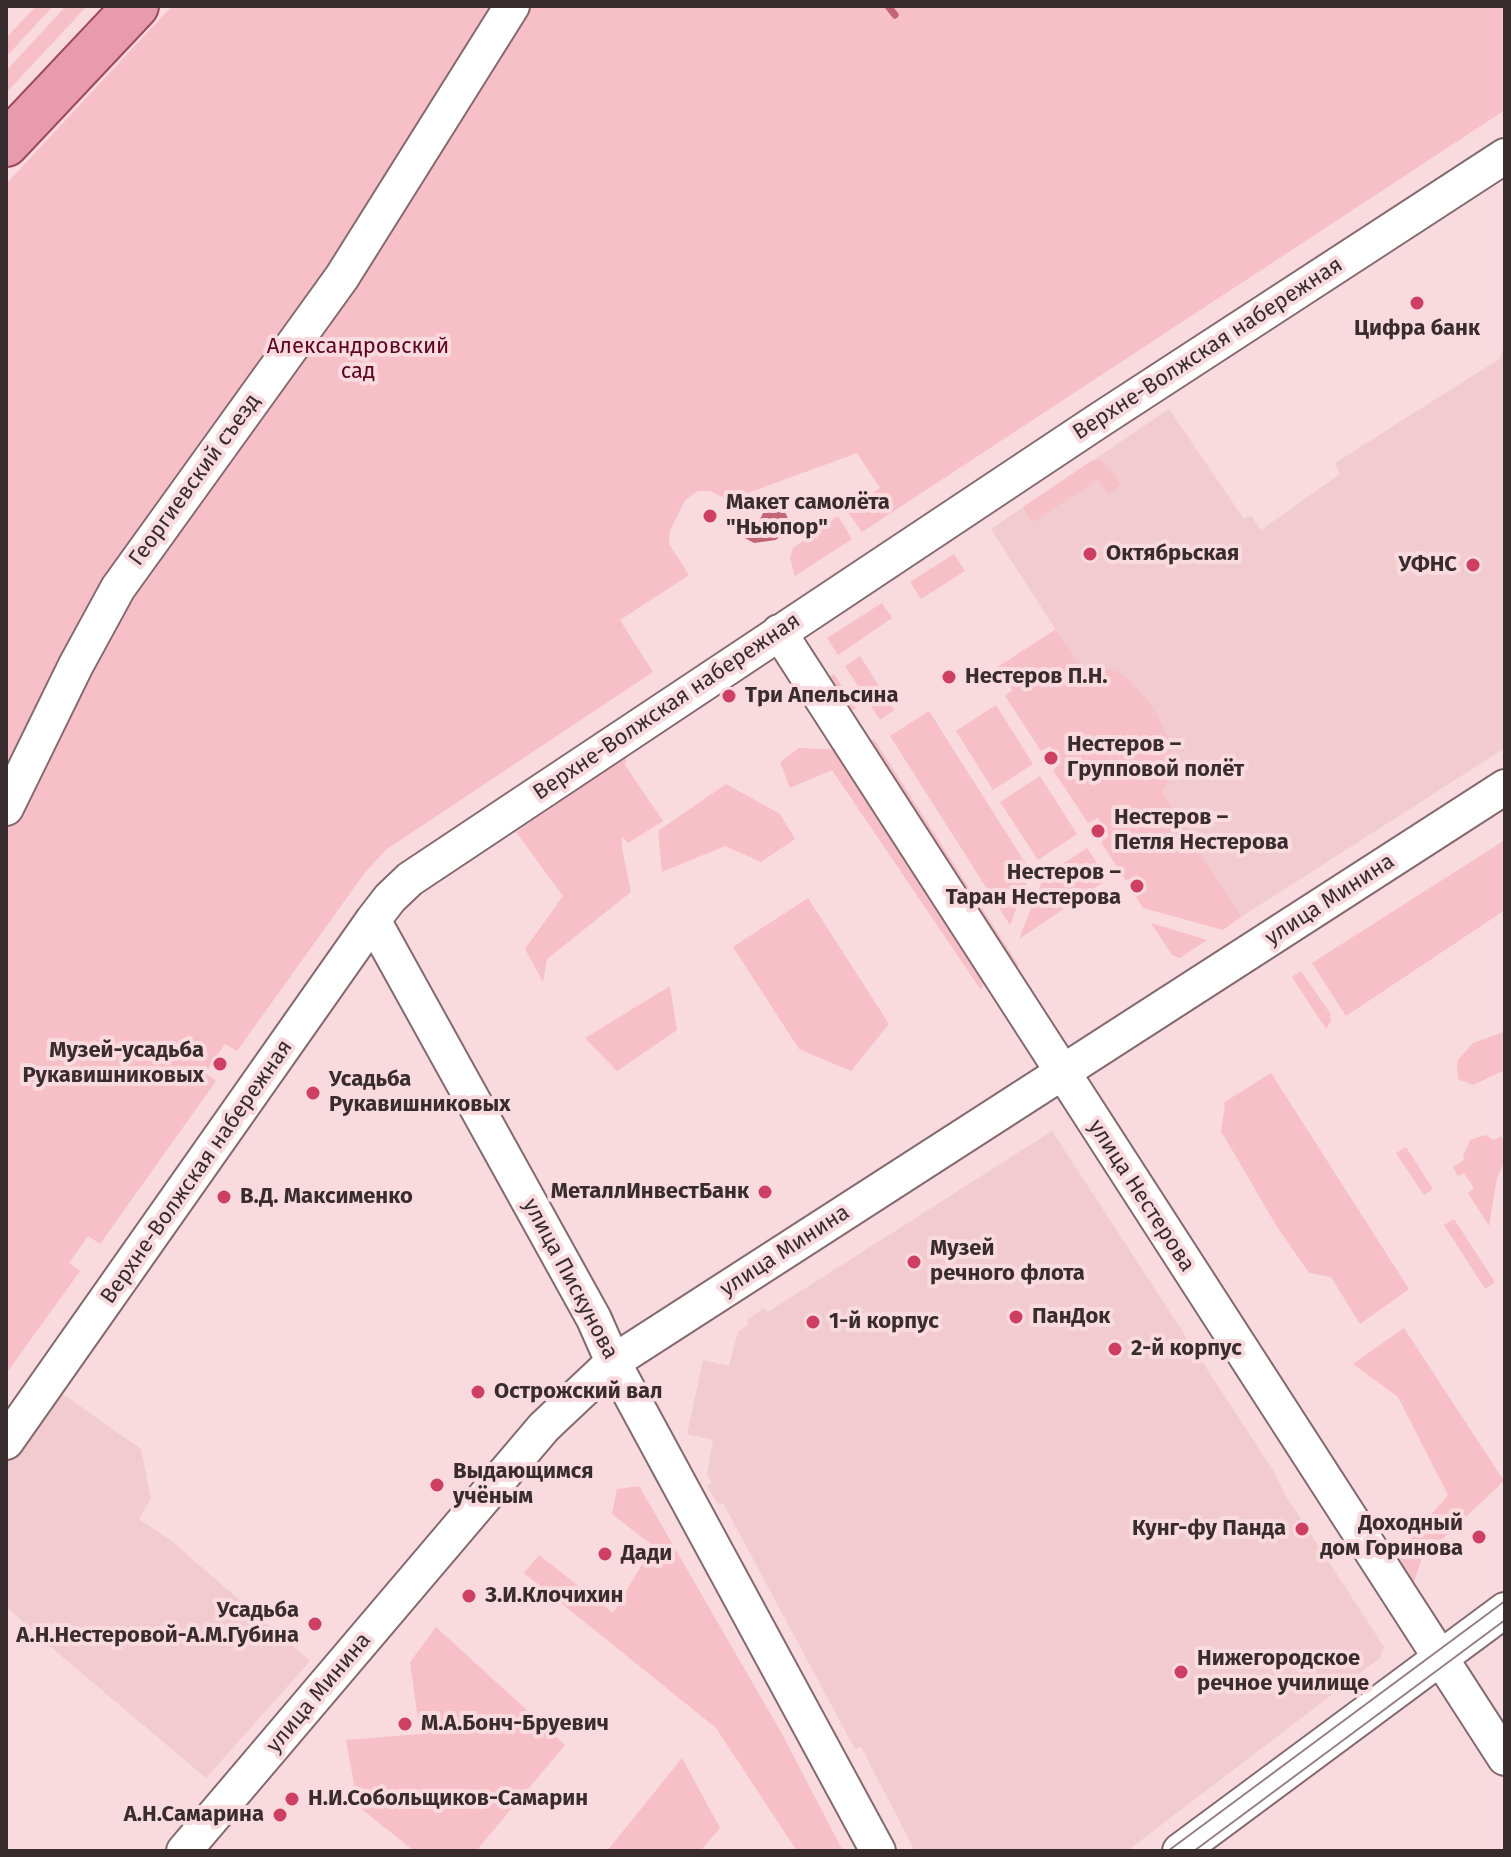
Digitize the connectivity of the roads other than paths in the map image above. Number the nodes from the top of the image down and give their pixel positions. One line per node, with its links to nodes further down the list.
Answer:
1 (136, 6): 3 (main road)
2 (512, 6): 7 (street, Георгиевский съезд)
3 (6, 144)
4 (1505, 156): 5 (street, Верхне-Волжская набережная)
5 (779, 632): 8 (street, Верхне-Волжская набережная); 9 (street, улица Нестерова)
6 (1505, 787): 9 (street, улица Минина)
7 (6, 808)
8 (373, 920): 10 (street, улица Пискунова); 11 (street, Верхне-Волжская набережная)
9 (1062, 1072): 10 (street, улица Минина); 13 (street, улица Нестерова)
10 (613, 1362): 15 (street, улица Минина); 16 (street, улица Пискунова)
11 (6, 1442)
12 (1505, 1610): 13 (street)
13 (1442, 1657): 14 (street, улица Нестерова); 17 (street)
14 (1505, 1758)
15 (184, 1851)
16 (878, 1851)
17 (1180, 1851)

